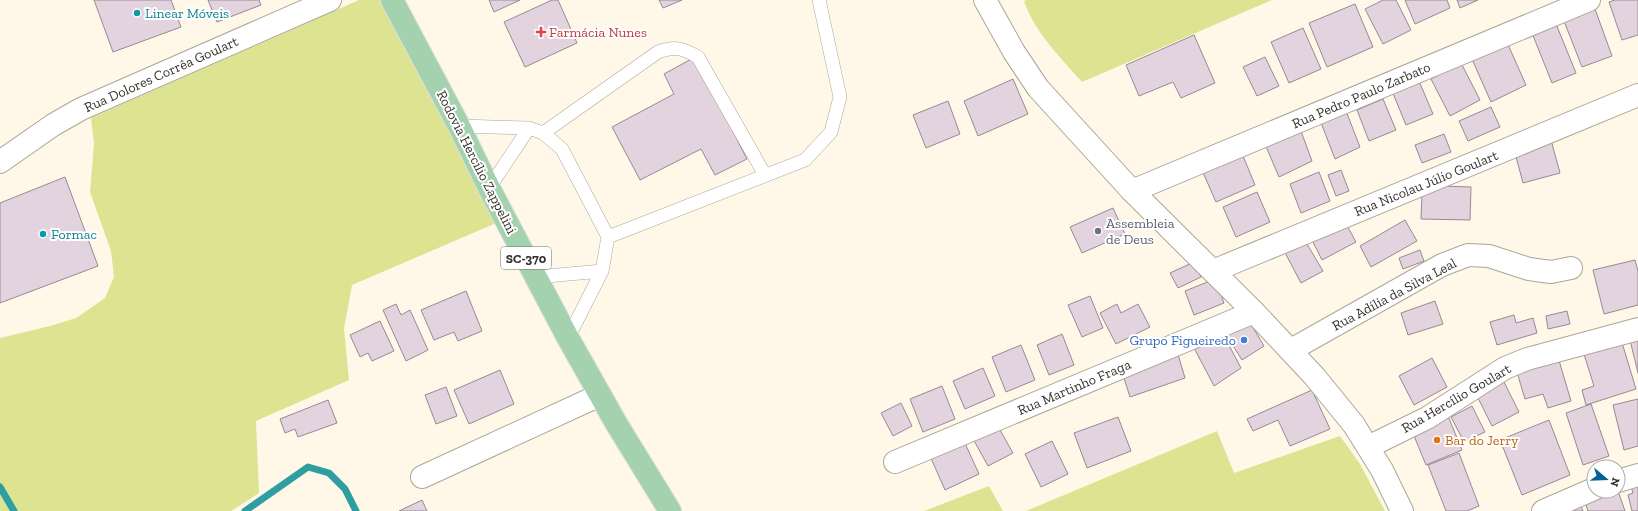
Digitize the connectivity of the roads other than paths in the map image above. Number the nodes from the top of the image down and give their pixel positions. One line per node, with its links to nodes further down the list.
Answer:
1 (330, 0): 10 (street, Rua Dolores Corrêa Goulart)
2 (392, 0): 7 (main road, Rodovia Hercílio Zappelini / SC-370)
3 (819, 0): 11 (lane)
4 (985, 0): 13 (street)
5 (1589, 0): 13 (street, Rua Pedro Paulo Zarbato)
6 (1638, 95): 17 (street, Rua Nicolau Júlio Goulart)
7 (459, 126): 8 (lane); 12 (main road, Rodovia Hercílio Zappelini / SC-370)
8 (529, 128): 9 (lane); 12 (lane)
9 (543, 133): 11 (lane); 14 (lane)
10 (0, 162)
11 (765, 175): 14 (lane)
12 (489, 188): 18 (main road, Rodovia Hercílio Zappelini / SC-370)
13 (1132, 191): 17 (street)
14 (608, 237): 16 (lane)
15 (1571, 268): 22 (street, Rua Adília da Silva Leal)
16 (602, 271): 18 (lane); 21 (lane)
17 (1213, 271): 19 (street)
18 (536, 277): 21 (main road, Rodovia Hercílio Zappelini / SC-370)
19 (1254, 312): 22 (street); 25 (street, Rua Martinho Fraga)
20 (1638, 328): 24 (street, Rua Hercílio Goulart)
21 (568, 338): 23 (main road, Rodovia Hercílio Zappelini / SC-370)
22 (1291, 350): 24 (street)
23 (600, 395): 27 (street); 30 (main road, Rodovia Hercílio Zappelini / SC-370)
24 (1368, 447): 31 (street)
25 (894, 462)
26 (1638, 475): 28 (street)
27 (422, 477)
28 (1626, 479)
29 (1586, 492): 32 (street)
30 (670, 511)
31 (1402, 511)
32 (1543, 511)

